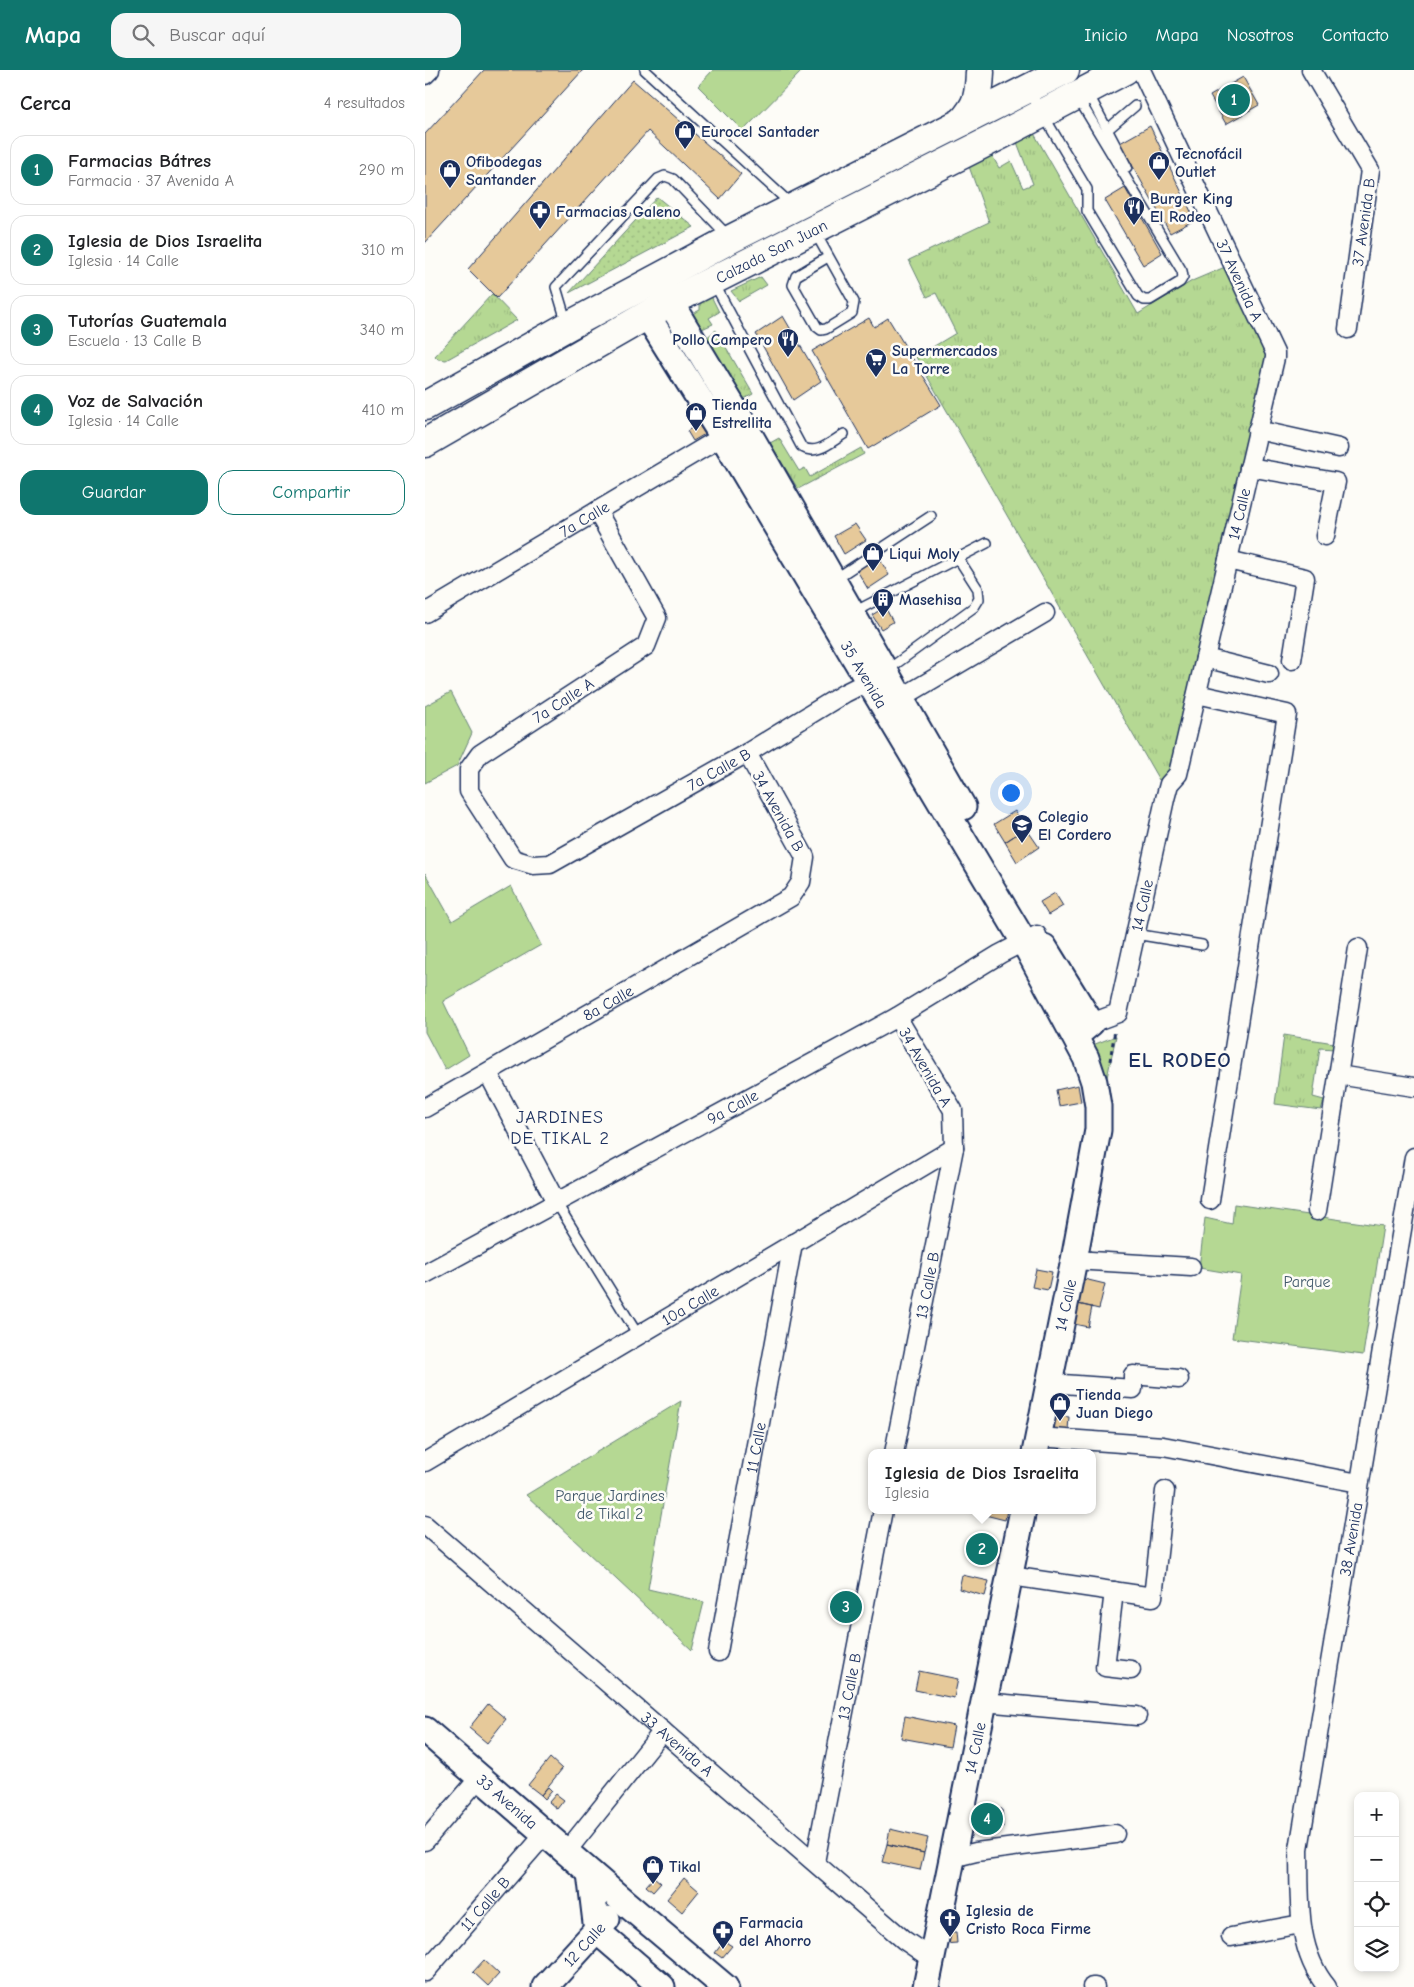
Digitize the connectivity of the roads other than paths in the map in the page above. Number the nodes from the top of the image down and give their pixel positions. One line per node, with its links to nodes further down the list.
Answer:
1 (430, 70): 7 (street)
2 (645, 70): 17 (lane)
3 (1125, 70): 8 (main road, Calzada San Juan)
4 (1141, 70): 26 (street, 37 Avenida A)
5 (1311, 70): 25 (street, 37 Avenida B)
6 (980, 71): 10 (street); 13 (main road)
7 (425, 75)
8 (1072, 82): 9 (main road, Calzada San Juan); 12 (main road, Calzada San Juan); 12 (lane); 14 (lane)
9 (1028, 88): 10 (main road, Calzada San Juan); 12 (lane)
10 (993, 106): 13 (main road, Calzada San Juan); 15 (street)
11 (1135, 106): 14 (lane)
12 (1042, 113): 15 (main road, Calzada San Juan)
13 (960, 124): 17 (main road, Calzada San Juan)
14 (1107, 130): 16 (lane)
15 (1003, 134): 18 (main road, Calzada San Juan)
16 (1127, 166)
17 (794, 207): 19 (main road, Calzada San Juan)
18 (813, 230): 20 (lane); 21 (main road, Calzada San Juan)
19 (731, 239): 24 (main road, Calzada San Juan); 24 (lane)
20 (828, 257): 20 (lane)
21 (713, 281): 22 (main road, Calzada San Juan); 30 (lane)
22 (670, 302): 23 (main road, Calzada San Juan); 28 (street, 35 Avenida)
23 (647, 315): 31 (street, 35 Avenida); 32 (main road, Calzada San Juan)
24 (568, 326): 27 (main road, Calzada San Juan)
25 (1348, 329)
26 (1275, 353): 29 (street, 14 Calle)
27 (425, 406)
28 (744, 425): 31 (street, 7a Calle); 41 (street, 35 Avenida)
29 (1257, 430): 33 (street); 34 (street, 14 Calle)
30 (844, 434)
31 (723, 437): 35 (street, 7a Calle); 48 (street, 35 Avenida)
32 (425, 443)
33 (1339, 448)
34 (1249, 467): 37 (street); 40 (street, 14 Calle)
35 (597, 511): 42 (street, 7a Calle); 52 (street, 7a Calle A)
36 (931, 516): 41 (lane)
37 (1325, 536)
38 (987, 543): 39 (lane)
39 (959, 558): 43 (lane); 48 (lane)
40 (1228, 560): 45 (street, 14 Calle); 46 (street)
41 (833, 581): 43 (street, 35 Avenida)
42 (425, 613)
43 (852, 613): 48 (street, 35 Avenida)
44 (1045, 613): 50 (street)
45 (1205, 658): 47 (street); 49 (street, 14 Calle)
46 (1292, 660)
47 (1269, 674)
48 (877, 676): 50 (street, 35 Avenida); 51 (street, 7a Calle B); 55 (street, 35 Avenida)
49 (1197, 694): 54 (street, 14 Calle); 66 (street)
50 (901, 698): 55 (street, 35 Avenida)
51 (747, 754): 52 (street, 7a Calle B); 53 (street, 34 Avenida B)
52 (550, 864)
53 (791, 897): 60 (street, 8a Calle)
54 (1135, 934): 56 (lane); 59 (street, 14 Calle)
55 (1030, 939): 58 (street, 9a Calle); 59 (street, 35 Avenida)
56 (1201, 945)
57 (1358, 948): 61 (street)
58 (897, 1017): 64 (street, 34 Avenida A); 67 (street, 9a Calle)
59 (1083, 1029): 71 (street, 14 Calle)
60 (488, 1073): 63 (street, 8a Calle); 67 (street)
61 (1338, 1075): 62 (street); 68 (street)
62 (1414, 1087)
63 (425, 1108)
64 (954, 1148): 70 (street, 10a Calle); 78 (street, 13 Calle B)
65 (1414, 1156): 69 (street, 38 Avenida)
66 (1210, 1200)
67 (556, 1202): 73 (street, 9a Calle); 74 (lane)
68 (1317, 1211)
69 (1409, 1216): 80 (street, 38 Avenida)
70 (793, 1243): 74 (street, 10a Calle); 87 (street, 11 Calle)
71 (1074, 1260): 72 (street); 76 (street, 14 Calle)
72 (1191, 1267)
73 (425, 1274)
74 (638, 1335): 79 (street, 10a Calle)
75 (1179, 1379): 76 (street)
76 (1049, 1383): 77 (street, 14 Calle)
77 (1036, 1445): 80 (street, 14 Calle)
78 (895, 1449)
79 (425, 1462)
80 (1359, 1483): 102 (street, 38 Avenida)
81 (1165, 1491): 86 (street)
82 (882, 1514): 99 (street, 13 Calle B)
83 (1022, 1514): 85 (street, 14 Calle)
84 (425, 1525): 92 (street, 33 Avenida A)
85 (1010, 1576): 86 (street); 89 (street, 14 Calle)
86 (1114, 1591): 88 (street)
87 (718, 1652)
88 (1131, 1670)
89 (984, 1702): 90 (street); 98 (street, 14 Calle)
90 (1137, 1716)
91 (425, 1730): 93 (street, 33 Avenida)
92 (663, 1731): 97 (street); 99 (street, 33 Avenida A)
93 (480, 1777): 94 (street, 33 Avenida); 96 (street)
94 (545, 1834): 97 (street, 33 Avenida); 106 (street, 11 Calle B)
95 (1115, 1834): 98 (street)
96 (425, 1841)
97 (566, 1852): 100 (street, 33 Avenida)
98 (952, 1858): 105 (street, 14 Calle)
99 (815, 1862): 105 (street, 33 Avenida A)
100 (590, 1873): 101 (street, 33 Avenida); 103 (street)
101 (623, 1901): 103 (street, 12 Calle); 110 (street, 33 Avenida)
102 (1301, 1924): 104 (street); 113 (street, 38 Avenida)
103 (597, 1931): 108 (street, 12 Calle); 109 (street)
104 (1231, 1937)
105 (932, 1959): 111 (street, 14 Calle)
106 (425, 1972)
107 (1095, 1986): 112 (street)
108 (545, 1987)
109 (662, 1987)
110 (725, 1987)
111 (926, 1987)
112 (1091, 1987)
113 (1327, 1987)

